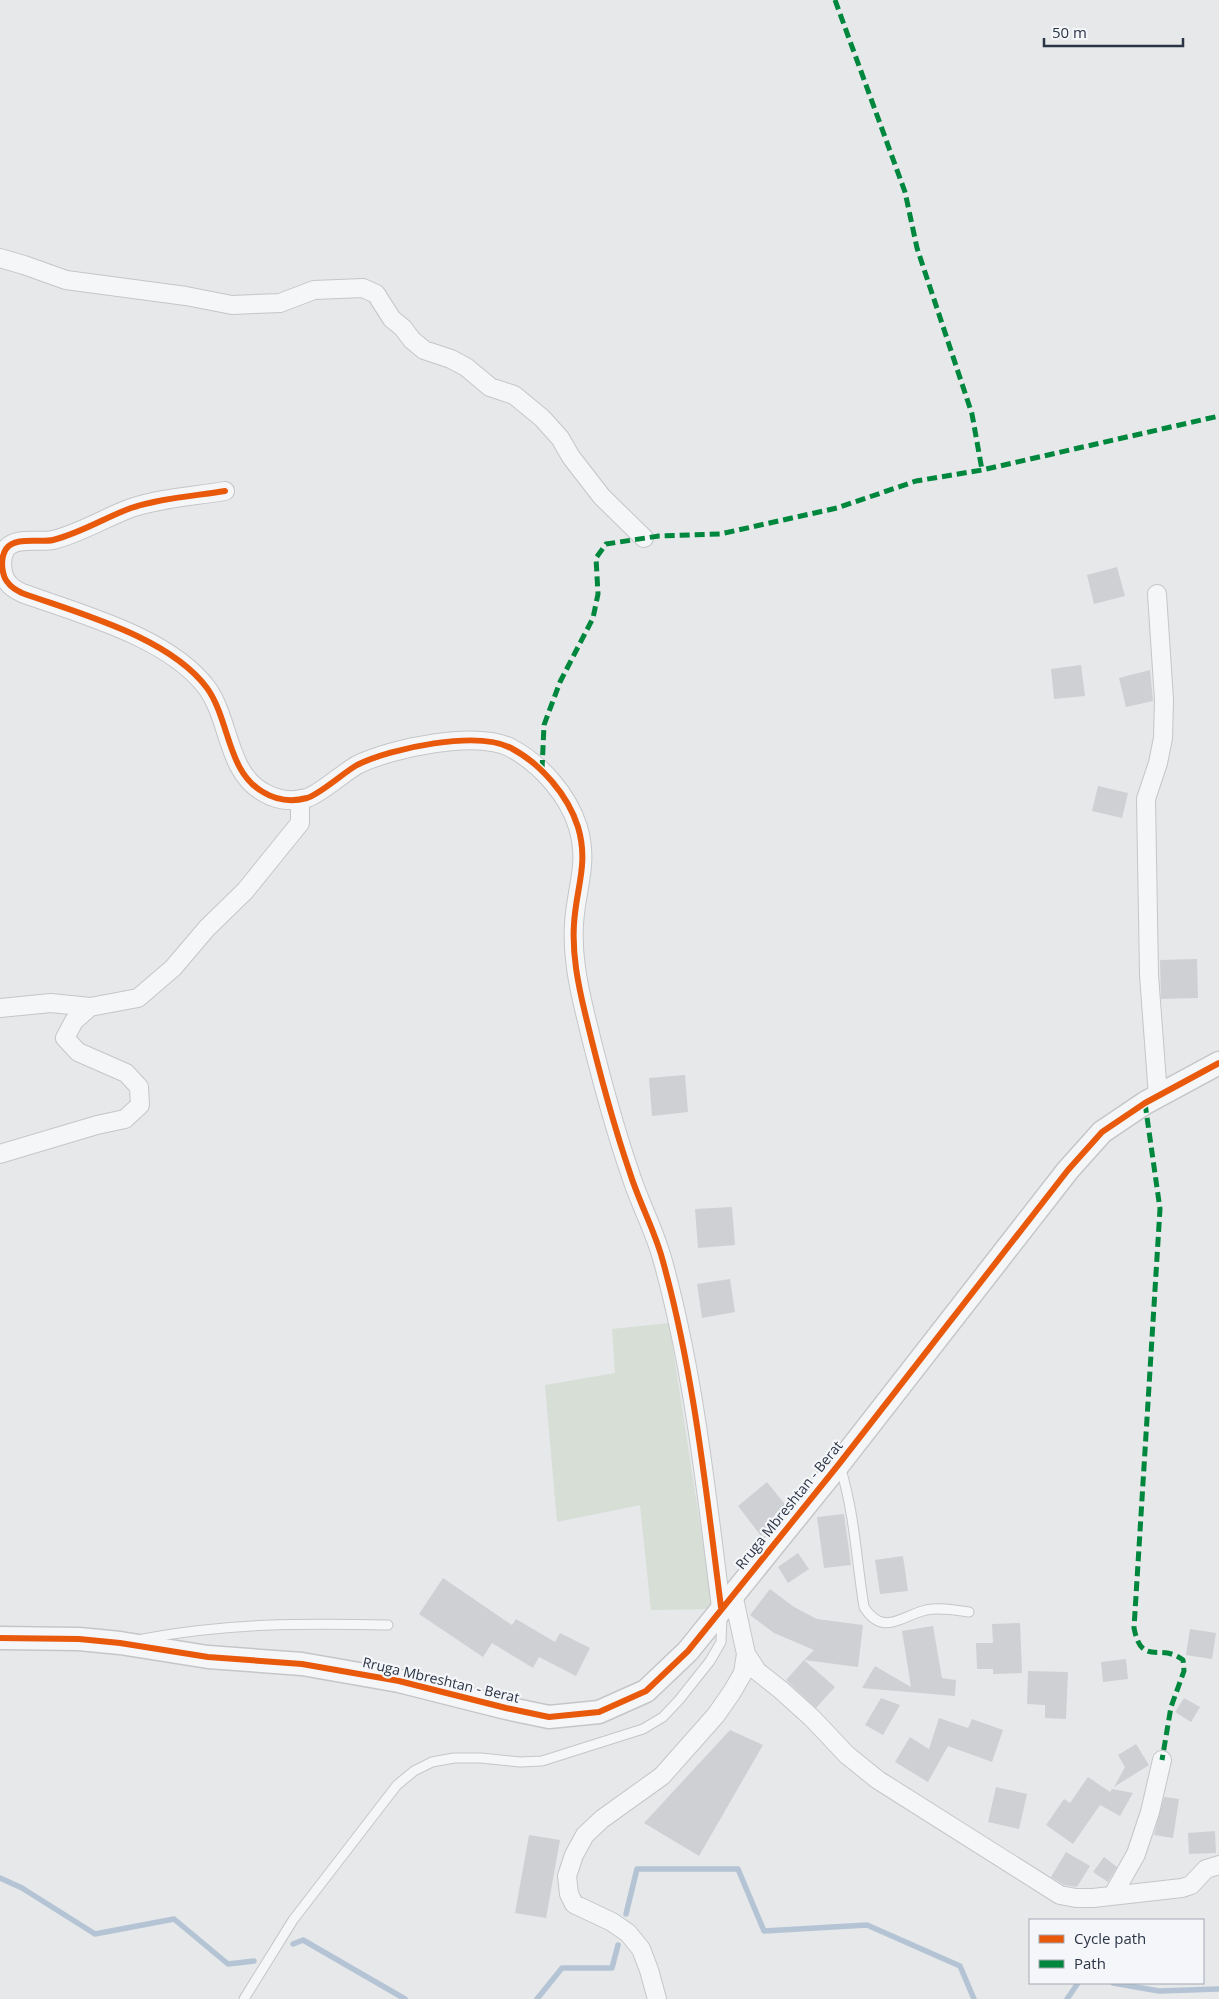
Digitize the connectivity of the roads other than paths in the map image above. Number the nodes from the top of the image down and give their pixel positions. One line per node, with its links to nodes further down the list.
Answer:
1 (0, 258): 3 (street)
2 (225, 491): 5 (street)
3 (644, 538)
4 (1157, 594): 9 (street)
5 (300, 799): 6 (street); 12 (street)
6 (90, 1007): 7 (street); 10 (street)
7 (0, 1008)
8 (1219, 1063): 9 (street, Rruga Mbreshtan - Berat)
9 (1158, 1096): 11 (street, Rruga Mbreshtan - Berat)
10 (0, 1154)
11 (840, 1464): 12 (street, Rruga Mbreshtan - Berat); 13 (lane)
12 (727, 1600): 16 (street, Rruga Mbreshtan - Berat); 17 (street); 21 (lane)
13 (969, 1612)
14 (388, 1625): 16 (lane)
15 (0, 1638): 16 (street, Rruga Mbreshtan - Berat)
16 (120, 1643)
17 (746, 1654): 20 (street); 22 (street)
18 (1162, 1760): 20 (street)
19 (1219, 1865): 20 (street)
20 (1113, 1895)
21 (244, 1999)
22 (657, 1999)

